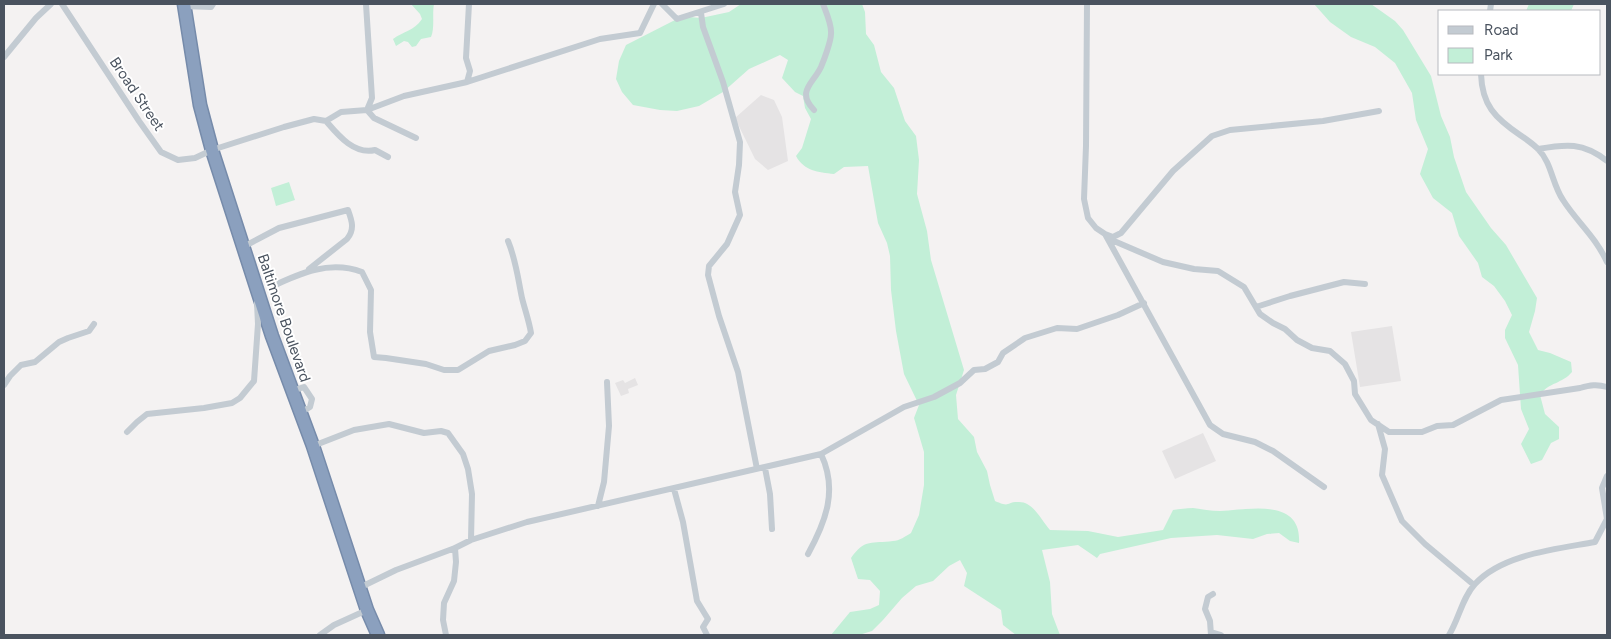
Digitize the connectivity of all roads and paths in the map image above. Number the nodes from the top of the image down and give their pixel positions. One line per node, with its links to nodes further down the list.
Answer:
1 (51, 4): 13 (street)
2 (62, 4): 22 (street, Broad Street)
3 (212, 4): 11 (street)
4 (366, 4): 16 (street)
5 (469, 4): 15 (street)
6 (654, 4): 15 (street)
7 (662, 4): 12 (street)
8 (724, 4): 12 (street)
9 (823, 4): 17 (street)
10 (1087, 4): 25 (street)
11 (184, 5): 22 (highway, Baltimore Boulevard)
12 (701, 13): 44 (street)
13 (4, 57)
14 (1481, 75): 21 (street)
15 (467, 82): 16 (street)
16 (368, 110): 19 (street); 20 (street)
17 (814, 110)
18 (1379, 111): 26 (street)
19 (326, 121): 22 (street, Broad Street); 23 (street)
20 (416, 138)
21 (1538, 149): 24 (street); 29 (street)
22 (212, 150): 28 (highway, Baltimore Boulevard)
23 (388, 157)
24 (1607, 161)
25 (1105, 234): 26 (street); 34 (street)
26 (1113, 237): 35 (street)
27 (508, 241): 30 (street)
28 (242, 248): 30 (street); 33 (highway, Baltimore Boulevard)
29 (1607, 262)
30 (306, 271): 32 (street)
31 (1365, 284): 35 (street)
32 (271, 287)
33 (256, 289): 41 (street); 42 (highway, Baltimore Boulevard)
34 (1144, 303): 43 (street); 47 (street)
35 (1256, 307): 40 (street)
36 (94, 324): 38 (street)
37 (607, 382): 49 (street)
38 (4, 385)
39 (1607, 387): 40 (street)
40 (1378, 424): 54 (street)
41 (127, 432)
42 (312, 446): 51 (street); 55 (highway, Baltimore Boulevard)
43 (821, 454): 45 (street); 53 (street)
44 (757, 468): 45 (street); 48 (street)
45 (765, 468): 50 (street)
46 (1607, 476): 54 (street)
47 (1324, 487)
48 (674, 489): 49 (street); 62 (street)
49 (598, 506): 51 (street)
50 (772, 529)
51 (470, 540): 52 (street)
52 (455, 548): 55 (street); 61 (street)
53 (808, 554)
54 (1474, 585): 64 (street)
55 (361, 587): 57 (highway, Baltimore Boulevard)
56 (1213, 594): 59 (street)
57 (367, 610): 58 (street); 60 (highway, Baltimore Boulevard)
58 (323, 634)
59 (1211, 634): 63 (street)
60 (378, 635)
61 (446, 635)
62 (707, 635)
63 (1221, 635)
64 (1449, 635)

